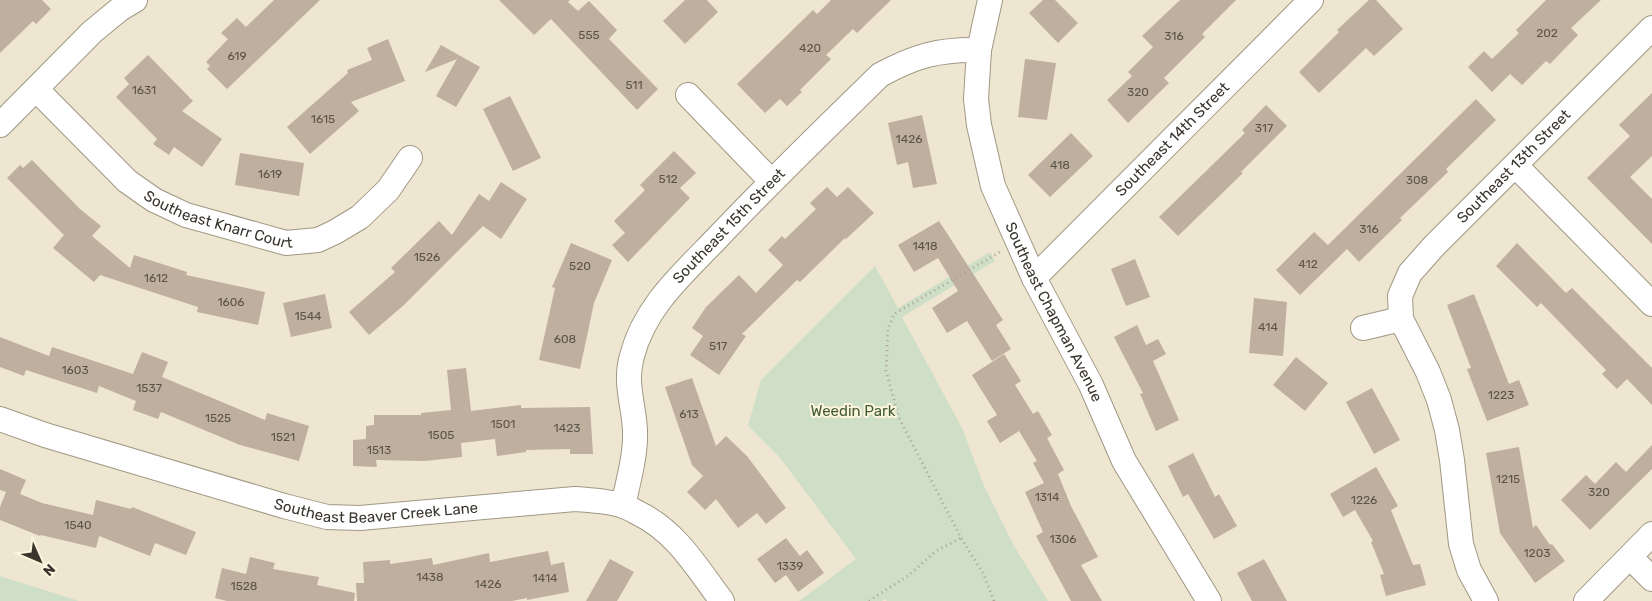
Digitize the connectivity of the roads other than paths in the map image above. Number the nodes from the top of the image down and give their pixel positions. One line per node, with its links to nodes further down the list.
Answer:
1 (135, 0): 6 (street)
2 (990, 0): 5 (street, Southeast Chapman Avenue)
3 (1311, 0): 12 (street, Southeast 14th Street)
4 (1652, 28): 10 (street, Southeast 13th Street)
5 (979, 50): 11 (street, Southeast 15th Street); 12 (street, Southeast Chapman Avenue)
6 (36, 89): 8 (street); 9 (street, Southeast Knarr Court)
7 (688, 95): 11 (street)
8 (0, 125)
9 (410, 158)
10 (1516, 166): 13 (street); 14 (street, Southeast 13th Street)
11 (771, 181): 17 (street, Southeast 15th Street)
12 (1034, 278): 22 (street, Southeast Chapman Avenue)
13 (1652, 304)
14 (1401, 319): 15 (street); 23 (street)
15 (1363, 328)
16 (0, 419): 17 (street, Southeast Beaver Creek Lane)
17 (623, 506): 21 (street, Southeast Beaver Creek Lane)
18 (1652, 534): 19 (street)
19 (1630, 557): 20 (street); 24 (street)
20 (1652, 579)
21 (722, 601)
22 (1208, 601)
23 (1486, 601)
24 (1586, 601)

